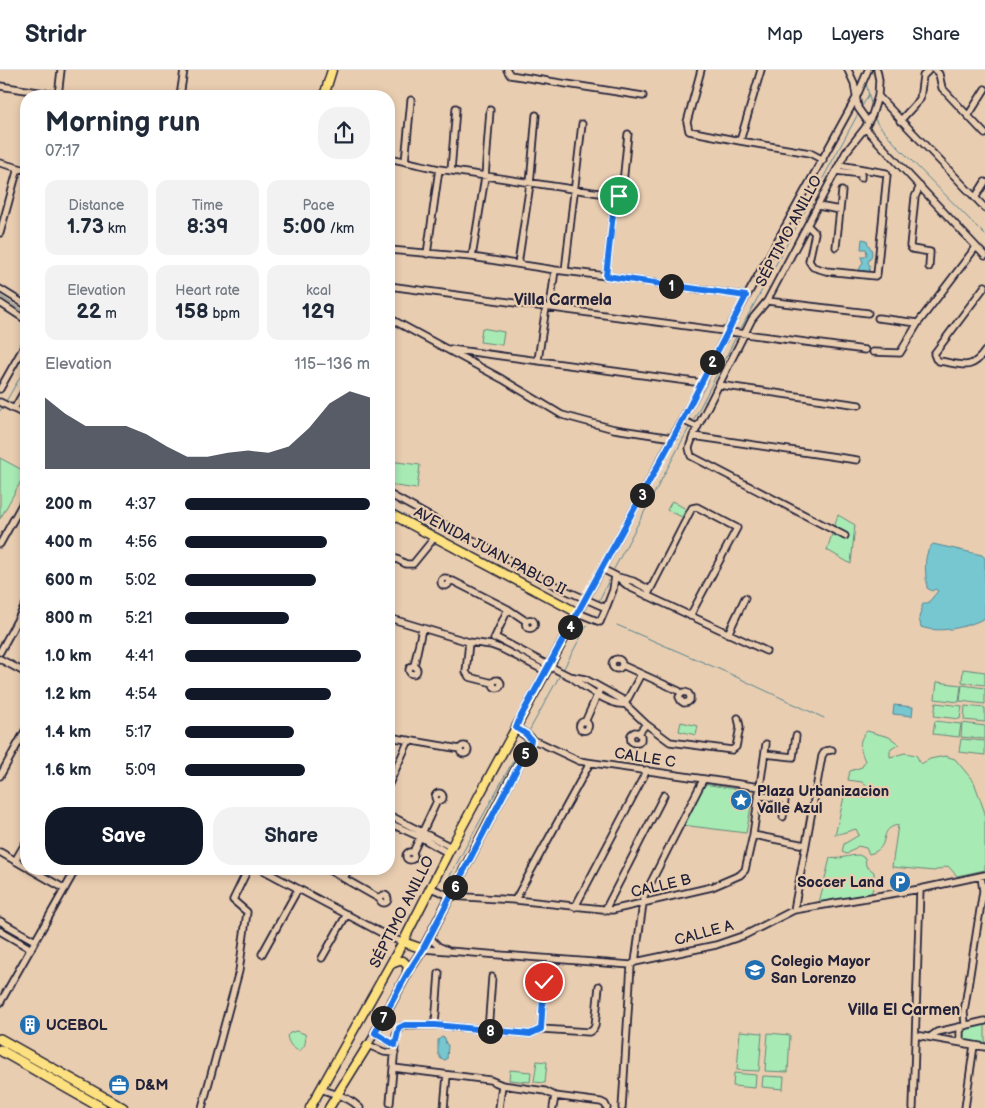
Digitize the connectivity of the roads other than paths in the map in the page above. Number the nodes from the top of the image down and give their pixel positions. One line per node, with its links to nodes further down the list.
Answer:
1 (61, 70): 15 (street)
2 (184, 70): 16 (street)
3 (332, 70): 17 (main road)
4 (507, 70): 18 (street)
5 (701, 70): 31 (street)
6 (761, 70): 31 (street)
7 (848, 70): 20 (street)
8 (868, 70): 20 (street, SÉPTIMO ANILLO)
9 (877, 70): 19 (street, SÉPTIMO ANILLO)
10 (929, 70): 26 (street)
11 (934, 70): 25 (street)
12 (0, 86): 14 (street)
13 (985, 89): 25 (street)
14 (24, 90)
15 (60, 90)
16 (181, 90)
17 (326, 90)
18 (644, 96)
19 (878, 96): 26 (street); 27 (street, SÉPTIMO ANILLO)
20 (856, 98): 27 (street); 33 (street, SÉPTIMO ANILLO)
21 (411, 100): 34 (street)
22 (456, 108): 39 (street)
23 (490, 110): 40 (street)
24 (536, 116): 43 (street)
25 (968, 116): 30 (street)
26 (900, 120): 48 (street)
27 (867, 123): 37 (street, SÉPTIMO ANILLO); 44 (street)
28 (582, 124): 45 (street)
29 (628, 134): 47 (street)
30 (985, 134)
31 (740, 141): 33 (street)
32 (395, 160): 34 (street)
33 (823, 160): 68 (street, SÉPTIMO ANILLO)
34 (405, 162): 38 (street)
35 (0, 163): 36 (street)
36 (18, 168): 53 (street)
37 (838, 168): 41 (street); 49 (street, SÉPTIMO ANILLO); 52 (street)
38 (440, 169): 39 (street); 57 (street)
39 (451, 171): 40 (street)
40 (485, 177): 43 (street); 59 (street)
41 (861, 178)
42 (985, 182): 48 (street)
43 (530, 184): 45 (street); 60 (street)
44 (920, 186): 55 (street); 61 (street)
45 (575, 190): 47 (street); 63 (street)
46 (842, 191): 51 (street)
47 (615, 196): 64 (street)
48 (975, 198): 50 (street)
49 (818, 206): 51 (street); 52 (street, SÉPTIMO ANILLO)
50 (985, 208)
51 (840, 210): 54 (street)
52 (808, 226): 70 (street, SÉPTIMO ANILLO)
53 (0, 233)
54 (836, 247)
55 (976, 247): 58 (street); 77 (street)
56 (395, 251): 57 (street)
57 (427, 254): 59 (street)
58 (985, 256)
59 (472, 257): 60 (street)
60 (518, 264): 62 (street)
61 (929, 267)
62 (555, 270): 63 (street); 72 (street)
63 (565, 271): 64 (street)
64 (606, 276): 68 (street)
65 (985, 286): 81 (street)
66 (395, 287): 72 (street)
67 (0, 289): 69 (street)
68 (746, 296): 78 (street, SÉPTIMO ANILLO)
69 (20, 301)
70 (767, 301): 73 (street); 78 (street, SÉPTIMO ANILLO)
71 (0, 303): 74 (street)
72 (548, 307): 78 (street); 84 (street)
73 (868, 313)
74 (20, 316)
75 (878, 318): 77 (street)
76 (395, 321): 79 (street)
77 (918, 323): 83 (street)
78 (737, 332): 80 (street); 86 (street, SÉPTIMO ANILLO); 87 (street, SÉPTIMO ANILLO)
79 (445, 349): 84 (street); 96 (street)
80 (865, 350)
81 (985, 351)
82 (20, 352): 85 (street)
83 (873, 352)
84 (538, 360): 86 (street)
85 (3, 378): 88 (street)
86 (702, 383): 94 (street, SÉPTIMO ANILLO)
87 (719, 384): 91 (street); 94 (street, SÉPTIMO ANILLO)
88 (0, 389)
89 (20, 396): 92 (street)
90 (0, 402): 92 (street)
91 (858, 405)
92 (11, 408): 93 (street)
93 (20, 412)
94 (689, 424): 95 (street, SÉPTIMO ANILLO); 96 (street, SÉPTIMO ANILLO)
95 (693, 436): 97 (street); 101 (street, SÉPTIMO ANILLO)
96 (673, 438): 105 (street, SÉPTIMO ANILLO)
97 (857, 460)
98 (395, 497): 110 (street)
99 (20, 508): 103 (street)
100 (395, 516): 102 (main road, AVENIDA JUAN PABLO II)
101 (845, 536)
102 (435, 537): 104 (street); 113 (main road, AVENIDA JUAN PABLO II)
103 (0, 544)
104 (395, 558)
105 (602, 569): 106 (street); 110 (street, SÉPTIMO ANILLO)
106 (615, 576): 108 (street); 111 (street)
107 (449, 582): 112 (street)
108 (649, 593): 115 (street); 115 (street)
109 (746, 598): 119 (street)
110 (585, 600): 111 (street); 113 (street, SÉPTIMO ANILLO)
111 (606, 608): 113 (street)
112 (508, 609): 117 (street); 120 (street)
113 (578, 613): 128 (main road, SÉPTIMO ANILLO)
114 (20, 615): 124 (street)
115 (690, 616): 119 (street)
116 (395, 620): 118 (street)
117 (526, 621)
118 (422, 629): 121 (street); 127 (street)
119 (728, 634): 123 (street)
120 (495, 637): 122 (street); 128 (street)
121 (469, 642): 122 (street); 132 (street)
122 (491, 645): 128 (street)
123 (766, 651)
124 (0, 652)
125 (0, 659): 129 (street)
126 (622, 665): 130 (street)
127 (414, 666)
128 (547, 668): 131 (street); 140 (main road, SÉPTIMO ANILLO)
129 (20, 669)
130 (641, 674): 135 (street); 136 (street)
131 (568, 675): 133 (street); 134 (street)
132 (493, 683)
133 (601, 687): 134 (street); 136 (street)
134 (597, 694): 136 (street); 138 (street)
135 (681, 694)
136 (625, 704): 139 (street)
137 (738, 718): 139 (street)
138 (584, 722)
139 (646, 724): 141 (street)
140 (516, 728): 143 (main road); 166 (main road, SÉPTIMO ANILLO)
141 (639, 733)
142 (796, 736): 150 (street)
143 (529, 737): 151 (street, CALLE C); 184 (main road)
144 (395, 738): 146 (street)
145 (20, 740): 154 (street)
146 (409, 740): 148 (street); 153 (street)
147 (766, 744): 150 (street, CALLE B)
148 (460, 749)
149 (832, 750): 165 (street)
150 (765, 754): 156 (street, CALLE B)
151 (590, 763): 152 (street, CALLE C); 186 (street)
152 (647, 770): 155 (street, CALLE C); 188 (street)
153 (395, 771)
154 (0, 776)
155 (703, 780): 156 (street, CALLE C); 187 (street)
156 (760, 787): 158 (street, CALLE B)
157 (664, 795): 189 (street)
158 (758, 795): 160 (street); 164 (street, CALLE B)
159 (437, 801): 163 (street)
160 (782, 817)
161 (395, 819): 163 (street)
162 (395, 825): 163 (street)
163 (421, 835): 166 (street); 168 (street)
164 (752, 835): 165 (street); 187 (street, CALLE B)
165 (805, 845): 190 (street)
166 (450, 850): 180 (main road, SÉPTIMO ANILLO)
167 (0, 852): 170 (street)
168 (413, 852)
169 (20, 853): 170 (street)
170 (16, 861): 171 (street)
171 (20, 863)
172 (40, 875): 181 (street)
173 (73, 875): 181 (street)
174 (245, 875): 235 (street)
175 (272, 875): 182 (street)
176 (338, 875): 179 (street)
177 (346, 875): 179 (street)
178 (983, 876): 183 (street, CALLE A); 211 (street)
179 (344, 878): 185 (street)
180 (431, 888): 184 (street, CALLE B); 196 (main road, SÉPTIMO ANILLO)
181 (65, 889): 195 (street)
182 (298, 889): 191 (street); 200 (street)
183 (920, 889): 190 (street, CALLE A); 216 (street)
184 (450, 896): 186 (street, CALLE B); 194 (main road)
185 (380, 899)
186 (515, 900): 188 (street, CALLE B)
187 (643, 902): 189 (street, CALLE B); 202 (street)
188 (575, 907): 189 (street, CALLE B)
189 (605, 910)
190 (794, 910): 202 (street, CALLE A)
191 (347, 914): 196 (street); 201 (street)
192 (0, 921): 195 (street)
193 (0, 931): 197 (street)
194 (429, 937): 198 (main road); 199 (street)
195 (35, 941): 197 (street)
196 (404, 942): 198 (main road); 203 (main road, SÉPTIMO ANILLO)
197 (31, 949): 209 (street)
198 (423, 949): 199 (street, CALLE A); 205 (main road)
199 (447, 950): 202 (street, CALLE A)
200 (262, 954)
201 (322, 958)
202 (633, 963): 243 (street)
203 (391, 964): 205 (main road); 229 (main road, SÉPTIMO ANILLO)
204 (438, 973): 212 (street)
205 (407, 974): 215 (main road)
206 (492, 977): 214 (street)
207 (544, 982): 213 (street)
208 (599, 986): 213 (street)
209 (0, 1003)
210 (985, 1020): 211 (street)
211 (965, 1024): 217 (street); 219 (street)
212 (435, 1025): 214 (street); 221 (street)
213 (541, 1029): 214 (street)
214 (488, 1031)
215 (375, 1033): 220 (street); 221 (street)
216 (916, 1035): 217 (street); 244 (street)
217 (930, 1037): 219 (street)
218 (0, 1039): 234 (highway)
219 (966, 1044): 222 (street)
220 (368, 1045): 225 (street); 230 (main road)
221 (395, 1045): 225 (street)
222 (974, 1046): 223 (street); 245 (street)
223 (985, 1047)
224 (0, 1050): 233 (highway)
225 (395, 1053): 226 (street)
226 (394, 1068): 227 (street); 232 (street)
227 (447, 1075): 228 (street); 239 (street)
228 (502, 1085): 231 (street); 240 (street)
229 (321, 1089): 230 (street); 236 (main road, SÉPTIMO ANILLO)
230 (336, 1095): 237 (main road); 238 (street)
231 (555, 1096): 241 (street); 242 (street)
232 (390, 1103)
233 (102, 1108)
234 (123, 1108)
235 (202, 1108)
236 (310, 1108)
237 (329, 1108)
238 (360, 1108)
239 (444, 1108)
240 (499, 1108)
241 (553, 1108)
242 (606, 1108)
243 (622, 1108)
244 (913, 1108)
245 (964, 1108)

